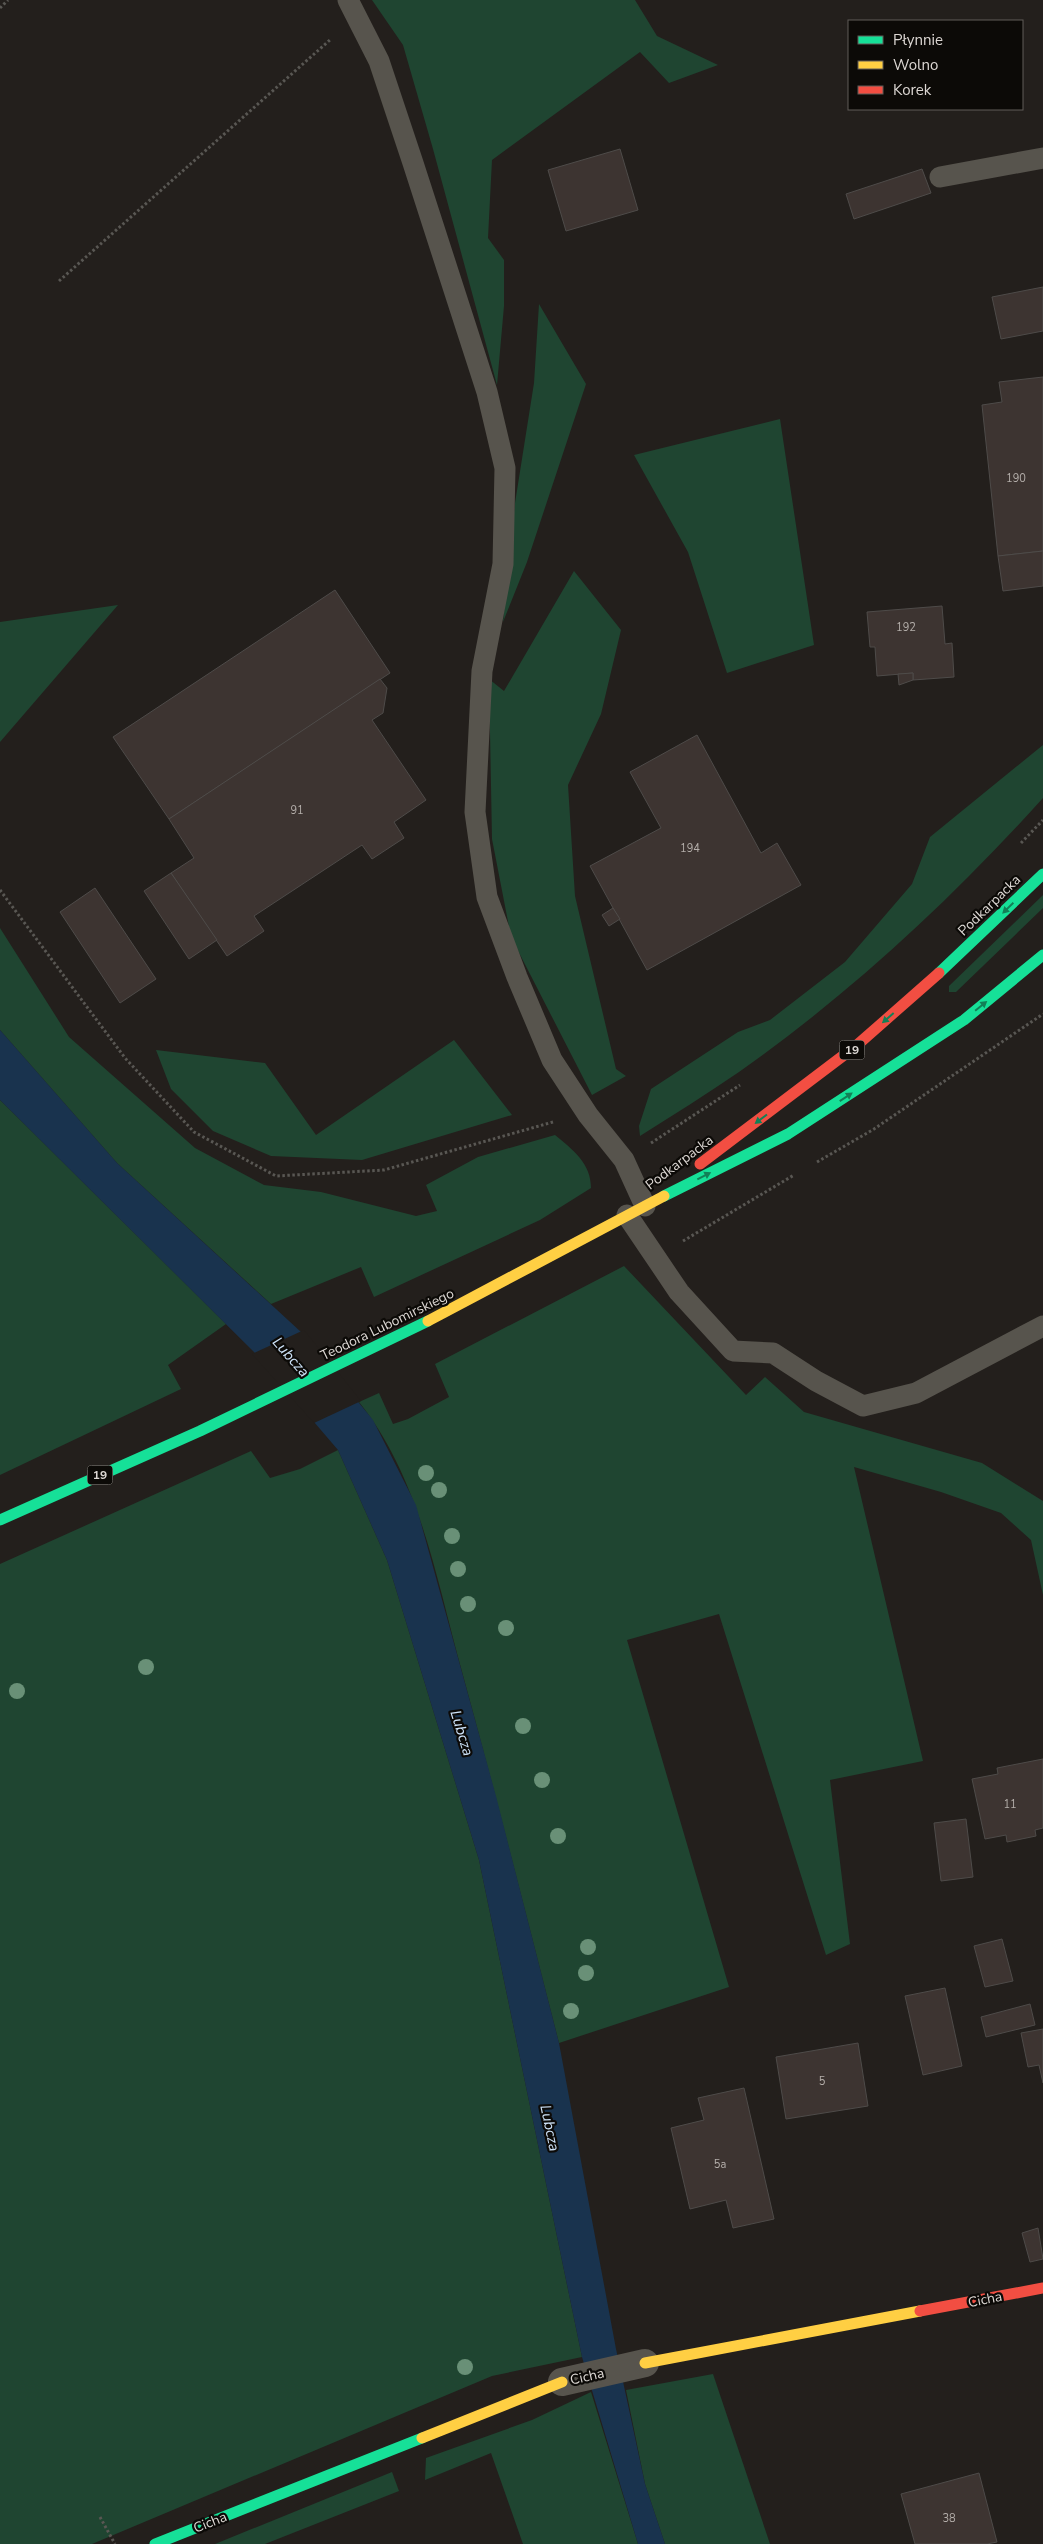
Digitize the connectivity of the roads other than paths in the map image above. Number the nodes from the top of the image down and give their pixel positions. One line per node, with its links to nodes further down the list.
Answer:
1 (352, 9): 6 (lane)
2 (1043, 158): 3 (lane)
3 (940, 177)
4 (1043, 874): 6 (main road, Podkarpacka / 19, one-way to 6)
5 (1043, 955): 6 (main road, Podkarpacka / 19, one-way to 5)
6 (636, 1210): 7 (lane); 8 (main road, Teodora Lubomirskiego / 19)
7 (1043, 1326)
8 (0, 1520)
9 (1043, 2288): 10 (main road, Cicha)
10 (646, 2363): 11 (street, Cicha)
11 (562, 2382): 12 (main road, Cicha)
12 (155, 2544)

